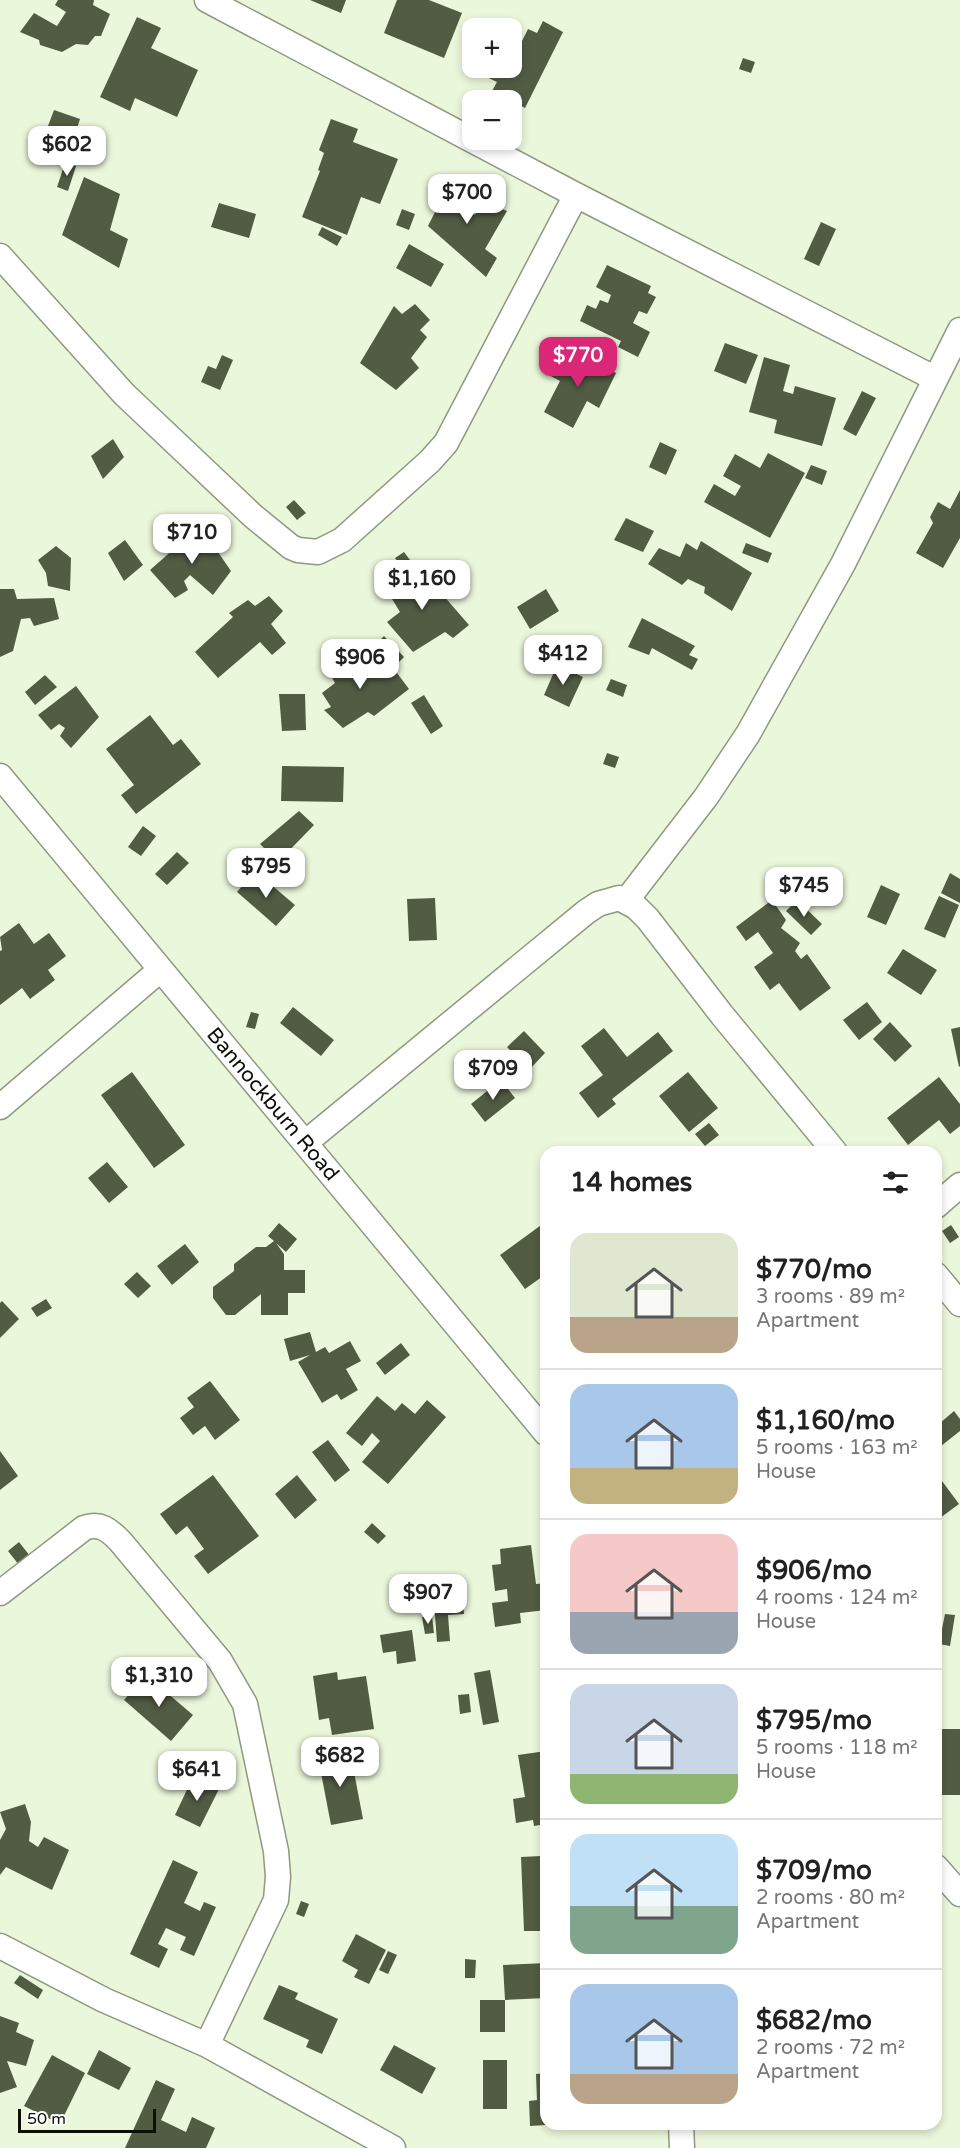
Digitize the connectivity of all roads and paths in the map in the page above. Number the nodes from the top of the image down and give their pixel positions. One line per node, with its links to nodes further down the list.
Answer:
1 (207, 0): 2 (street)
2 (576, 195): 3 (street); 5 (street)
3 (0, 256)
4 (960, 330): 5 (street)
5 (934, 378): 7 (street)
6 (0, 776): 8 (street, Bannockburn Road)
7 (626, 901): 10 (street); 11 (street)
8 (160, 970): 9 (street); 10 (street, Bannockburn Road)
9 (0, 1107)
10 (305, 1143): 16 (street, Bannockburn Road)
11 (830, 1146)
12 (960, 1185): 13 (street)
13 (942, 1201)
14 (942, 1282): 15 (street)
15 (960, 1304)
16 (540, 1425)
17 (0, 1593): 21 (street)
18 (942, 1874): 19 (street)
19 (960, 1894)
20 (0, 1947): 21 (street)
21 (207, 2045): 23 (street)
22 (681, 2130): 24 (street)
23 (393, 2148)
24 (682, 2148)

